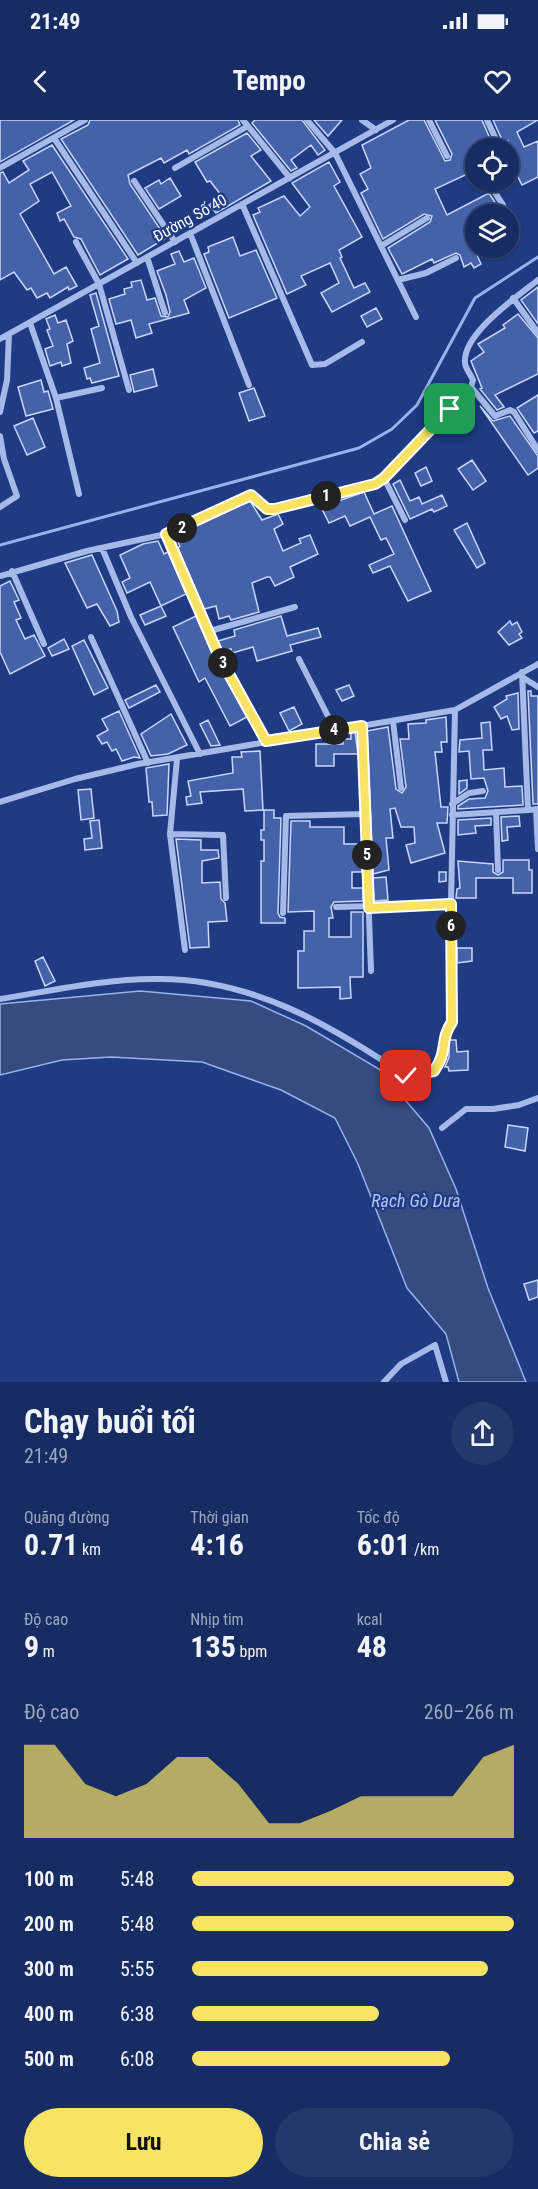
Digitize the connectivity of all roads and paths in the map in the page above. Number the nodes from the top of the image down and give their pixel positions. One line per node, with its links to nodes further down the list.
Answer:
1 (85, 120): 9 (street)
2 (307, 120): 11 (street)
3 (362, 120): 8 (street)
4 (393, 120): 8 (street, Đường Số 40)
5 (429, 120): 12 (street)
6 (487, 120): 10 (street)
7 (245, 123): 14 (street); 15 (street)
8 (376, 130): 11 (street, Đường Số 40)
9 (54, 138): 13 (street); 25 (street)
10 (495, 138)
11 (335, 153): 15 (street, Đường Số 40); 22 (street)
12 (447, 156)
13 (0, 168)
14 (175, 168)
15 (290, 178): 17 (street, Đường Số 40)
16 (134, 181): 21 (street)
17 (242, 204): 19 (street, Đường Số 40); 36 (street)
18 (426, 218): 22 (street)
19 (190, 233): 21 (street, Đường Số 40); 37 (street)
20 (76, 242): 28 (street)
21 (175, 242): 23 (street, Đường Số 40)
22 (381, 246): 26 (street)
23 (147, 257): 25 (street, Đường Số 40); 30 (street)
24 (456, 258): 26 (street)
25 (137, 263): 28 (street, Đường Số 40)
26 (398, 280): 31 (street)
27 (538, 280): 29 (street)
28 (99, 284): 32 (street, Đường Số 40); 40 (street)
29 (513, 298): 33 (street); 38 (street)
30 (165, 313)
31 (416, 317)
32 (30, 323): 34 (street, Đường Số 40); 41 (street)
33 (538, 333)
34 (9, 334): 35 (street, Đường Số 40); 42 (street)
35 (0, 339)
36 (362, 342)
37 (249, 385)
38 (471, 387): 44 (street); 45 (street)
39 (102, 388): 41 (street)
40 (129, 390)
41 (56, 398): 46 (street)
42 (0, 412)
43 (0, 436): 47 (street)
44 (538, 450)
45 (384, 478): 48 (street); 49 (street)
46 (79, 494)
47 (0, 507)
48 (405, 520)
49 (166, 534): 50 (street); 54 (street)
50 (102, 548): 51 (street); 66 (street)
51 (12, 571): 52 (street); 56 (street)
52 (0, 576)
53 (295, 607): 54 (street)
54 (210, 631): 65 (street)
55 (91, 637): 68 (street)
56 (44, 644)
57 (299, 659): 64 (street)
58 (538, 664): 59 (street)
59 (522, 675): 60 (street); 61 (street); 74 (street)
60 (538, 687)
61 (455, 710): 62 (street); 72 (street)
62 (393, 721): 63 (street); 69 (street)
63 (362, 726): 64 (street); 76 (street)
64 (335, 730): 65 (street)
65 (266, 741): 66 (street)
66 (200, 754): 67 (street)
67 (177, 759): 68 (street); 78 (street)
68 (148, 763): 71 (street)
69 (401, 788)
70 (483, 791): 72 (street)
71 (0, 802)
72 (452, 804): 77 (street)
73 (537, 809): 74 (street); 79 (street)
74 (528, 810): 75 (street)
75 (496, 812): 77 (street); 80 (street)
76 (365, 813): 84 (street); 85 (street)
77 (452, 814): 82 (street)
78 (170, 834): 81 (street); 86 (street)
79 (538, 849)
80 (498, 870)
81 (226, 898)
82 (451, 904): 84 (street); 88 (street)
83 (336, 907): 84 (street)
84 (369, 908): 87 (street)
85 (283, 913)
86 (185, 950)
87 (371, 971)
88 (0, 999)
89 (538, 1098): 90 (street)
90 (442, 1128)
91 (384, 1382): 92 (street)
92 (446, 1382)

